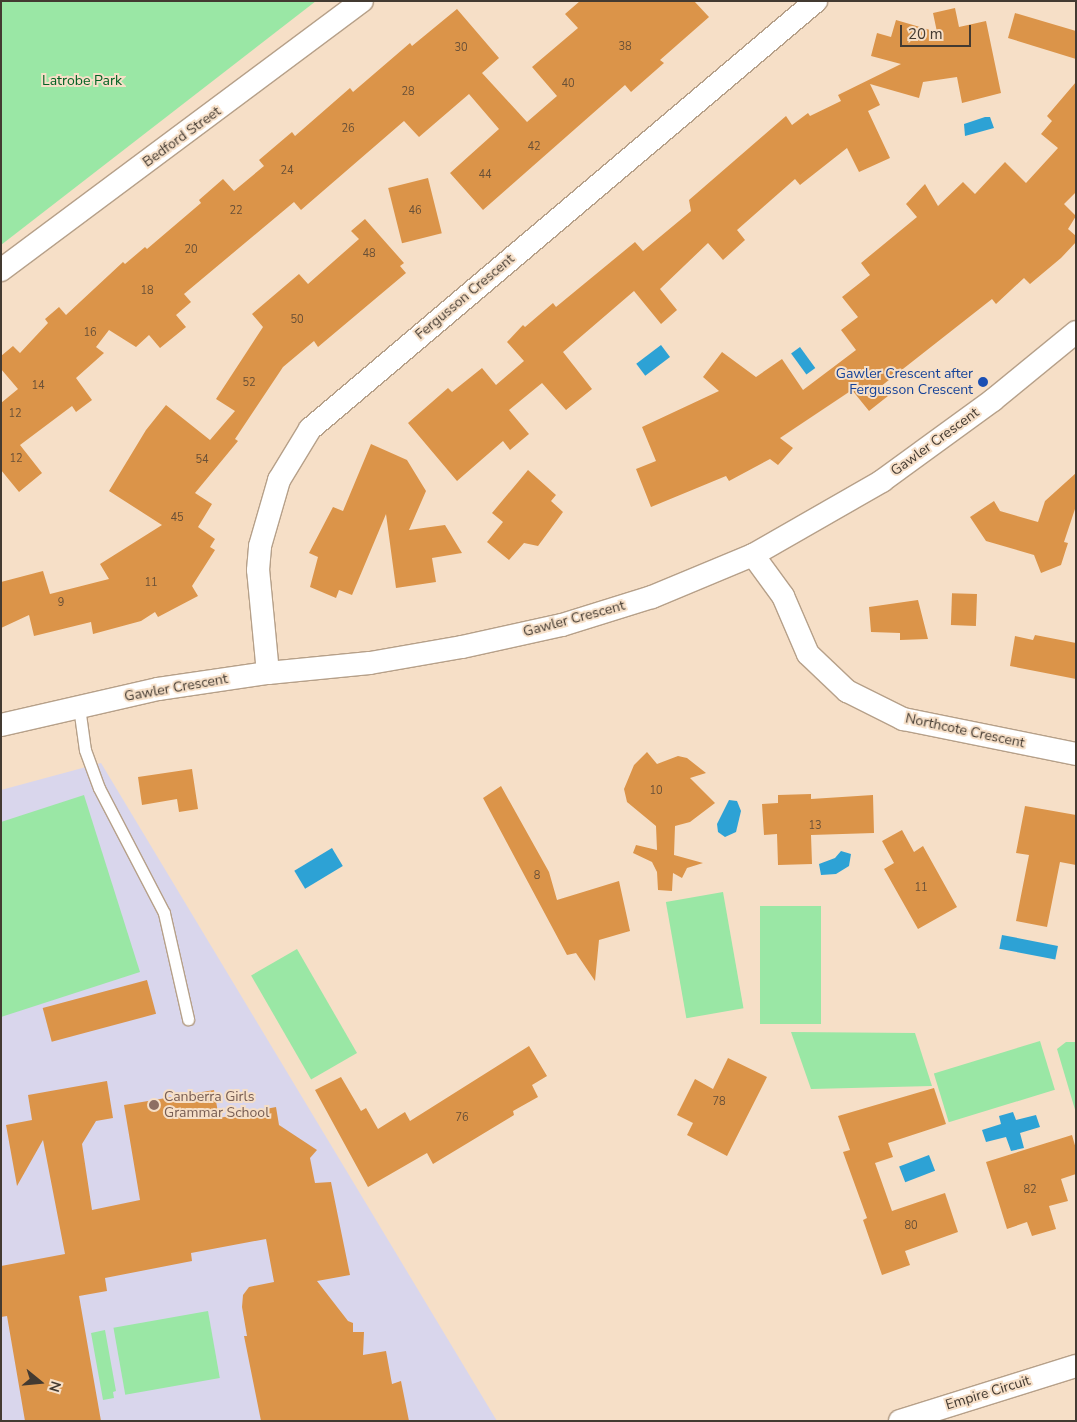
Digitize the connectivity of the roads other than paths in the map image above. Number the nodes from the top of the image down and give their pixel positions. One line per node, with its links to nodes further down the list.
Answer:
1 (362, 1): 3 (street, Bedford Street)
2 (816, 1): 6 (street, Fergusson Crescent)
3 (1, 270)
4 (1076, 332): 5 (street, Gawler Crescent)
5 (754, 555): 6 (street, Gawler Crescent); 9 (street, Northcote Crescent)
6 (268, 673): 7 (street, Gawler Crescent)
7 (79, 707): 8 (street, Gawler Crescent); 10 (lane)
8 (1, 725)
9 (1076, 754)
10 (188, 1019)
11 (1076, 1366): 12 (street, Empire Circuit)
12 (900, 1421)

